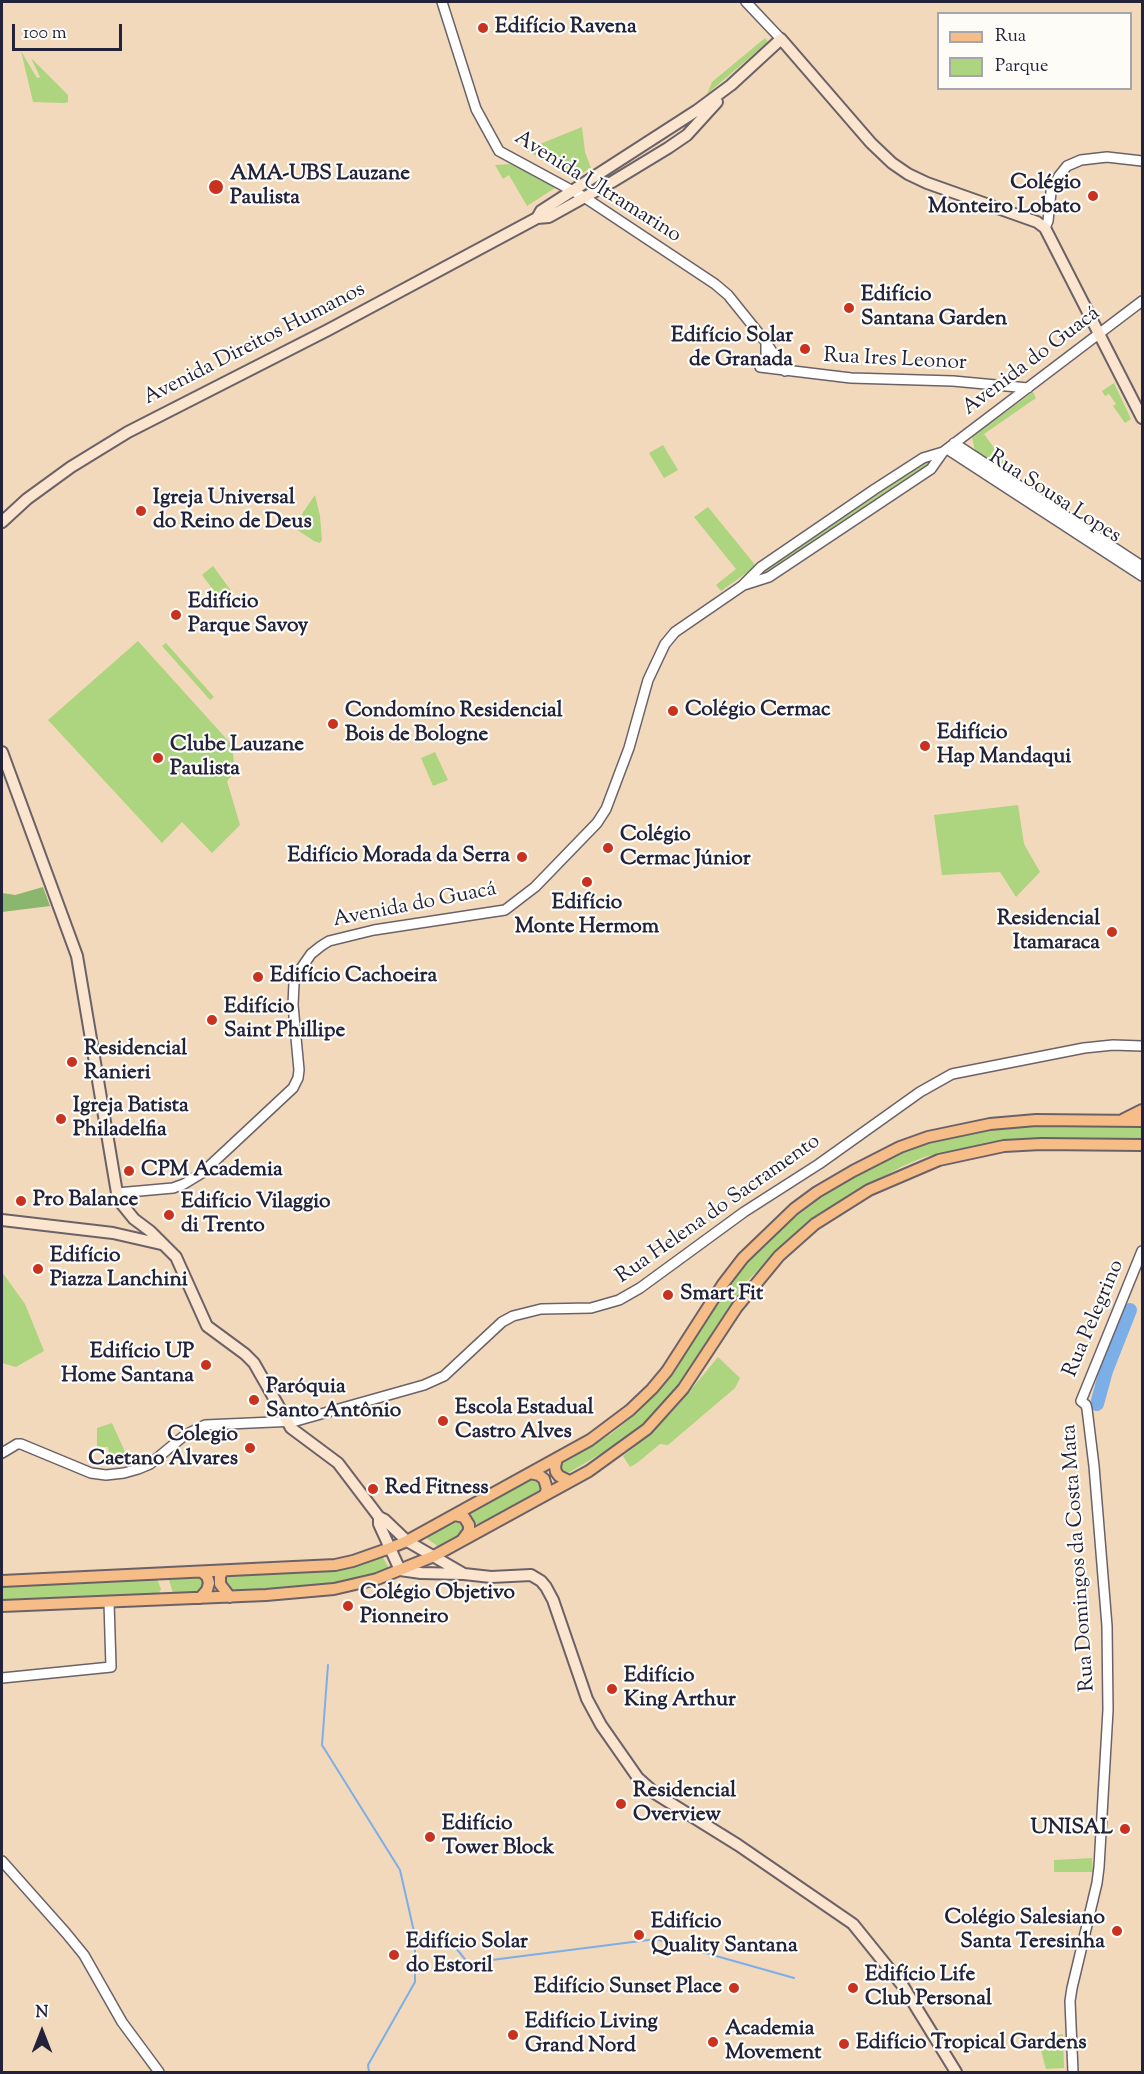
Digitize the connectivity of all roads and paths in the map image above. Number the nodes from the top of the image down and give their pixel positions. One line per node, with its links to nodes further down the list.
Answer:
1 (442, 2): 6 (street, Avenida Ultramarino)
2 (746, 2): 3 (street)
3 (781, 39): 4 (main road, Avenida Direitos Humanos); 9 (main road)
4 (731, 85): 6 (main road, Avenida Direitos Humanos); 7 (main road, Avenida Direitos Humanos)
5 (1143, 161): 9 (street)
6 (573, 190): 7 (street, Avenida Ultramarino); 8 (main road, Avenida Direitos Humanos)
7 (584, 197): 8 (main road, Avenida Direitos Humanos); 12 (street, Avenida Ultramarino)
8 (537, 218): 17 (main road, Avenida Direitos Humanos)
9 (1045, 228): 11 (main road)
10 (1143, 301): 11 (street, Avenida do Guacá)
11 (1101, 333): 14 (street, Avenida do Guacá); 15 (main road)
12 (765, 341): 13 (street, Avenida Ultramarino); 13 (street, Rua Ires Leonor)
13 (785, 371): 14 (street, Rua Ires Leonor)
14 (1028, 388): 16 (street, Avenida do Guacá)
15 (1143, 418)
16 (948, 448): 18 (street, Rua Sousa Lopes); 19 (street, Rua Sousa Lopes); 26 (street, Avenida do Guacá)
17 (2, 522)
18 (1143, 566)
19 (1143, 576)
20 (2, 752): 26 (main road)
21 (1143, 1046): 33 (street, Rua Helena do Sacramento)
22 (1143, 1110): 23 (main road)
23 (1119, 1121): 24 (main road); 35 (main road)
24 (1143, 1121)
25 (1143, 1145): 37 (main road)
26 (117, 1193): 28 (main road)
27 (2, 1220): 29 (main road)
28 (137, 1221): 29 (main road); 30 (main road)
29 (129, 1236): 30 (main road)
30 (164, 1244): 33 (main road)
31 (1143, 1251): 32 (street, Rua Pelegrino)
32 (1081, 1401): 58 (street, Rua Domingos da Costa Mata)
33 (287, 1422): 34 (street, Rua Helena do Sacramento); 40 (main road)
34 (2, 1453)
35 (557, 1458): 36 (main road); 37 (main road)
36 (530, 1473): 38 (main road); 39 (main road)
37 (569, 1481): 38 (main road)
38 (545, 1494): 41 (main road)
39 (455, 1515): 41 (main road); 42 (main road)
40 (378, 1517): 42 (main road); 43 (main road)
41 (463, 1539): 44 (main road)
42 (407, 1541): 43 (main road); 44 (main road)
43 (390, 1548): 45 (main road); 46 (main road)
44 (434, 1556): 45 (main road); 48 (main road)
45 (400, 1570): 48 (main road); 50 (main road)
46 (223, 1571): 47 (main road); 50 (main road)
47 (202, 1572): 49 (main road); 51 (main road)
48 (464, 1574): 57 (main road)
49 (2, 1581)
50 (230, 1596): 51 (main road)
51 (200, 1598): 52 (main road)
52 (109, 1602): 53 (main road); 54 (street)
53 (2, 1606)
54 (2, 1678)
55 (2, 1861): 56 (street)
56 (159, 2073)
57 (956, 2073)
58 (1073, 2073)

